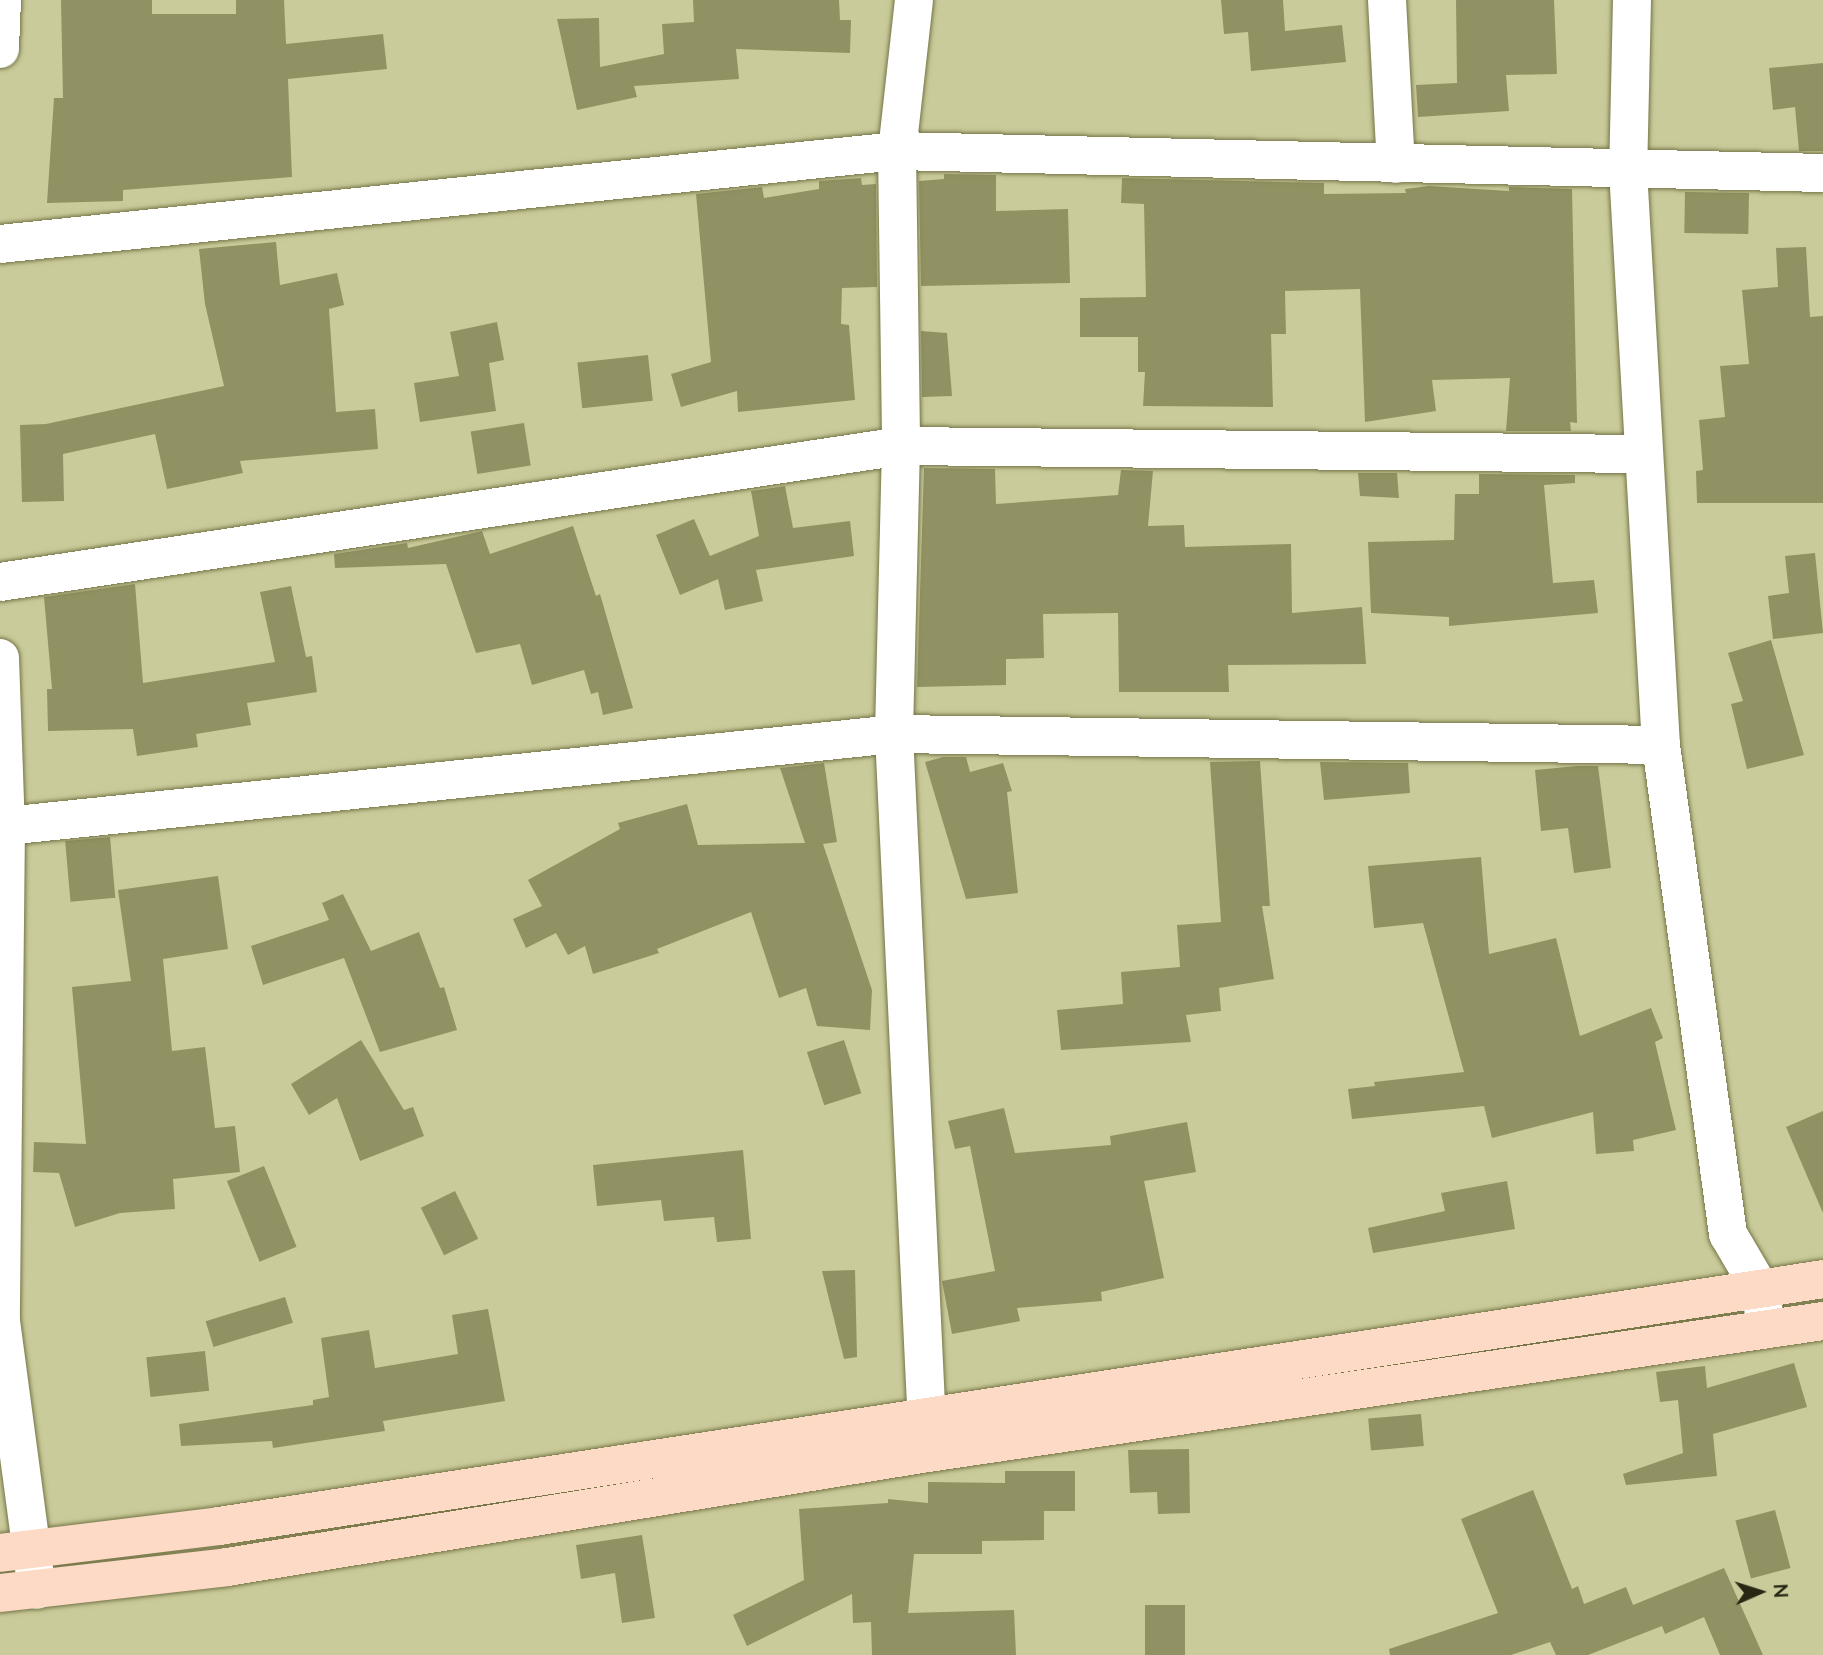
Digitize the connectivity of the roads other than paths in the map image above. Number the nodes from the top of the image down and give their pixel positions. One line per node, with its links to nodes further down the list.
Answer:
1 (2, 0): 5 (street)
2 (914, 0): 6 (street)
3 (1387, 0): 7 (street)
4 (1632, 0): 8 (street)
5 (0, 49)
6 (897, 151): 7 (street); 10 (street); 11 (street)
7 (1396, 164): 8 (street)
8 (1628, 170): 9 (street); 12 (street)
9 (1823, 173)
10 (0, 244)
11 (901, 446): 12 (street); 13 (street); 15 (street)
12 (1644, 454): 16 (street)
13 (0, 582)
14 (0, 658): 17 (street)
15 (894, 734): 16 (street); 17 (street); 22 (street)
16 (1661, 745): 19 (street)
17 (6, 826): 24 (street)
18 (1818, 1280): 19 (main road); 20 (street)
19 (1759, 1287): 21 (street); 22 (main road)
20 (1823, 1319): 21 (main road)
21 (1767, 1328): 23 (main road)
22 (923, 1415): 23 (street); 24 (main road)
23 (928, 1453): 25 (main road)
24 (17, 1551): 25 (street)
25 (18, 1592)

